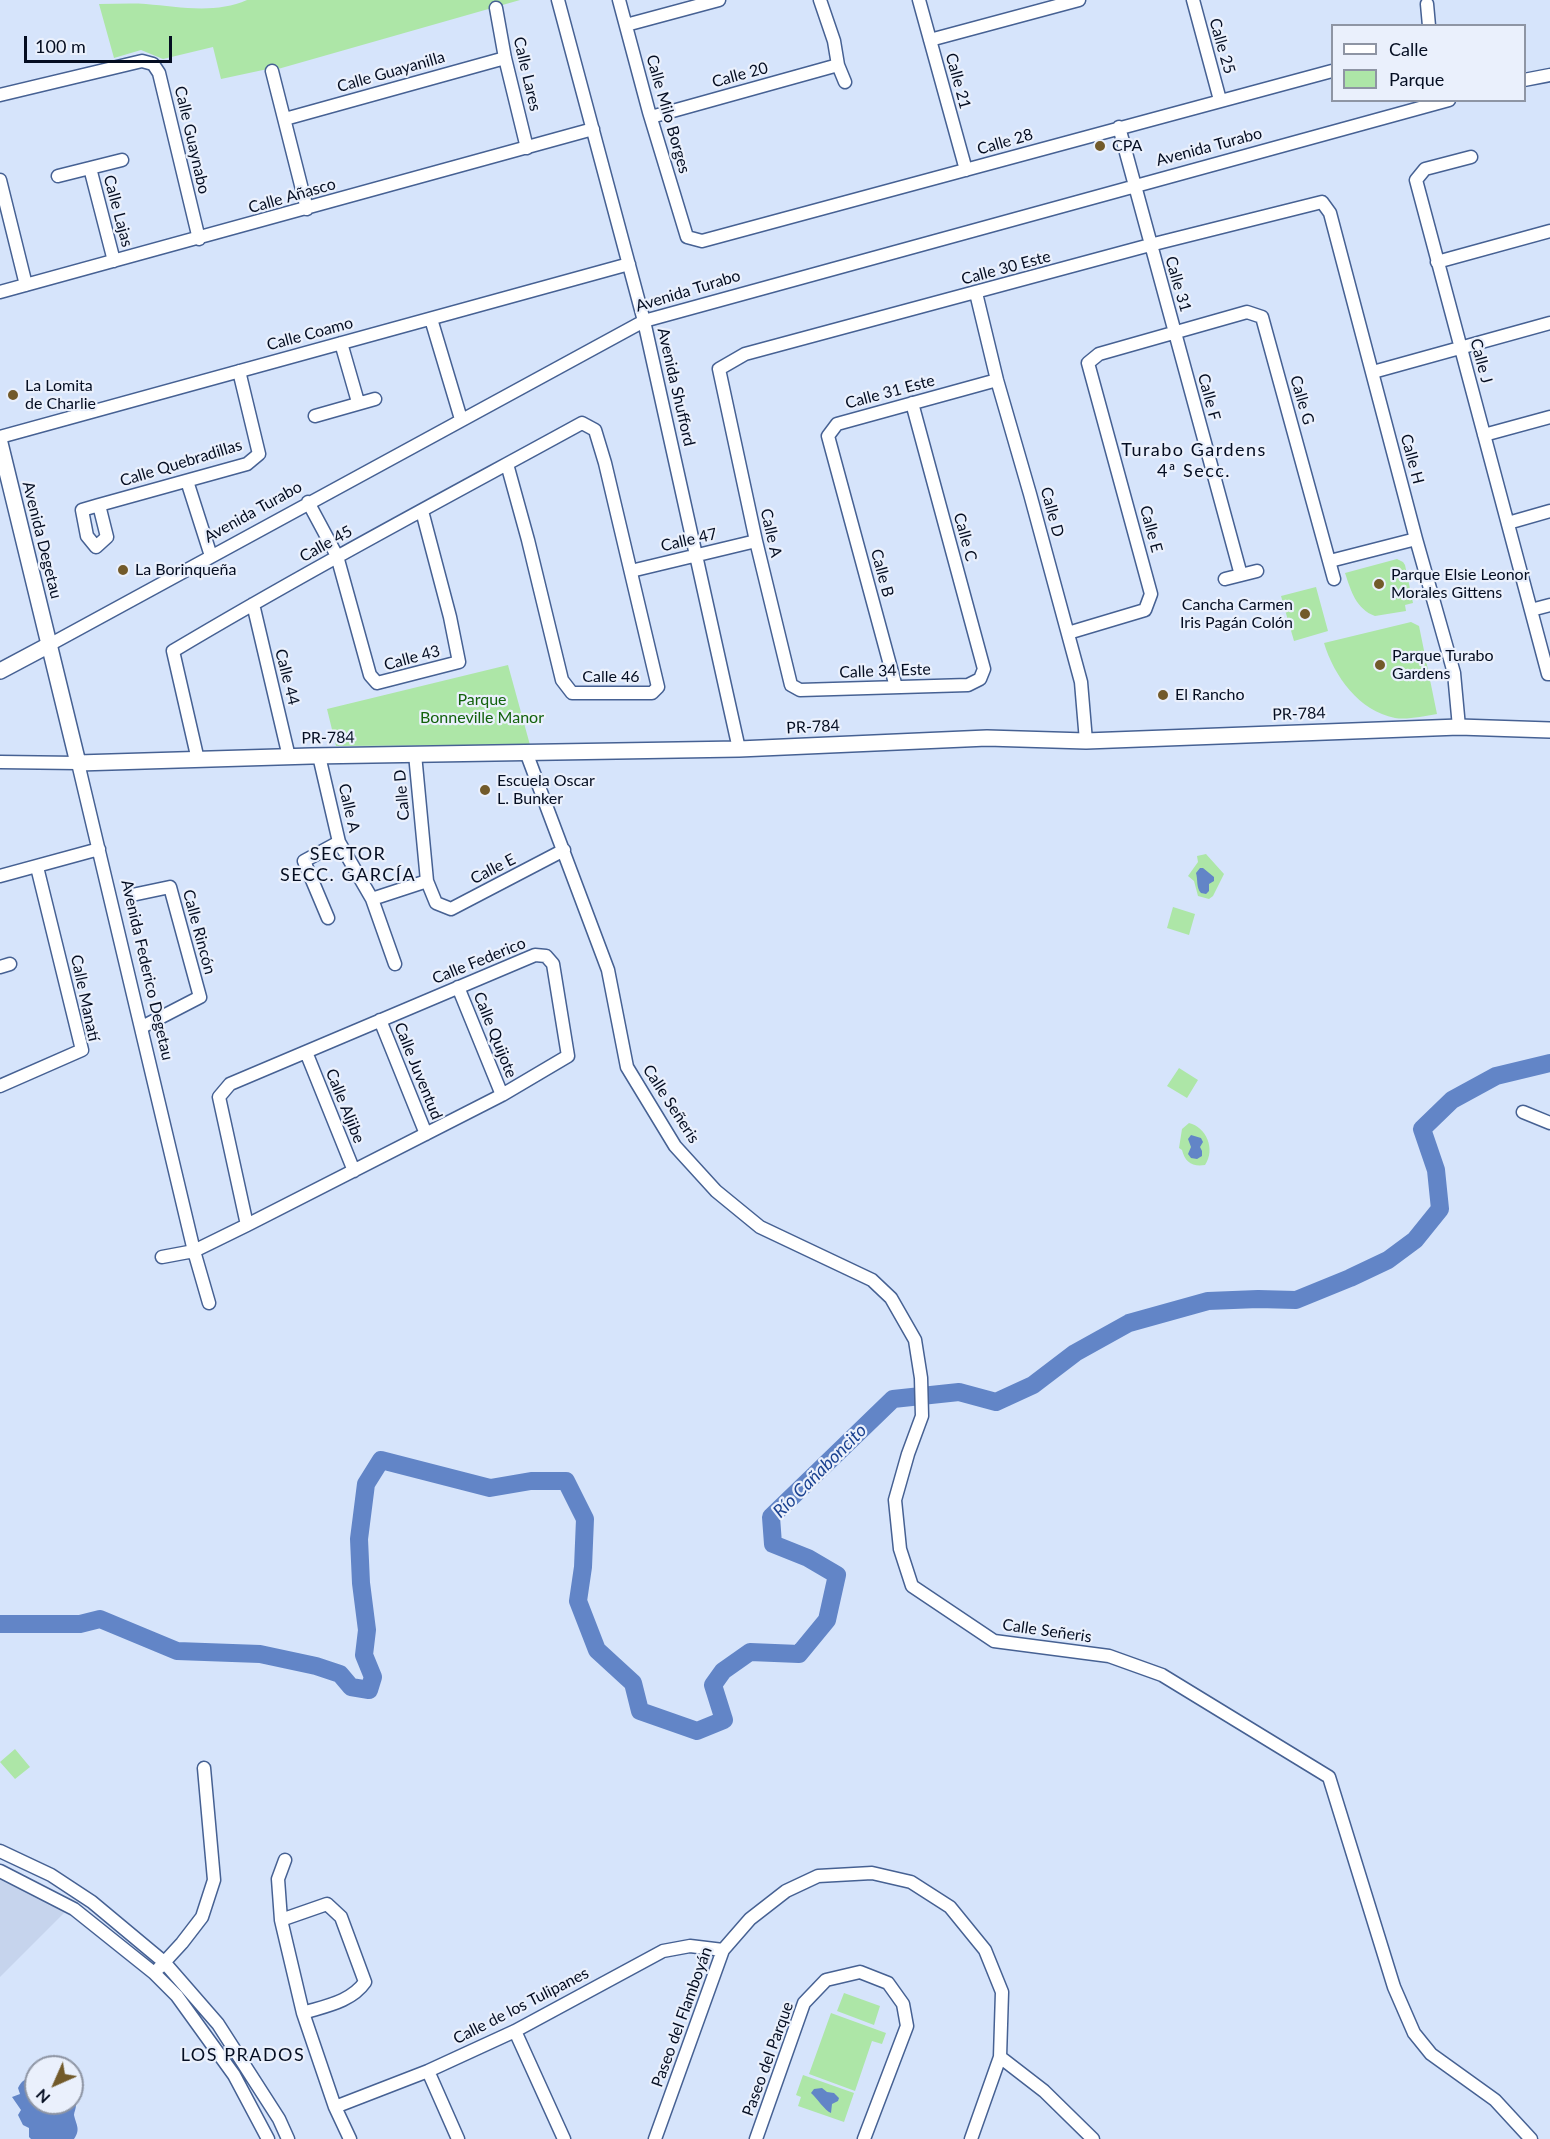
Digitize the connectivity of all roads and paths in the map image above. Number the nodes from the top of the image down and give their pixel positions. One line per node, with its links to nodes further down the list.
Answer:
1 (558, 0): 26 (street, Avenida Shufford)
2 (619, 0): 11 (street, Calle Milo Borges)
3 (719, 0): 11 (street)
4 (820, 0): 14 (street)
5 (919, 0): 12 (street, Calle 21)
6 (1079, 0): 12 (street)
7 (1193, 0): 21 (street, Calle 25)
8 (1427, 4): 10 (street)
9 (496, 8): 13 (street, Calle Lares)
10 (1429, 24)
11 (626, 25): 23 (street, Calle Milo Borges)
12 (930, 40): 31 (street, Calle 21)
13 (505, 57): 24 (street, Calle Guayanilla); 27 (street, Calle Lares)
14 (838, 65): 19 (street); 23 (street, Calle 20)
15 (1331, 70): 21 (street, Calle 28)
16 (272, 71): 24 (street)
17 (1550, 75): 18 (street)
18 (1526, 80)
19 (845, 82)
20 (0, 95): 39 (street, Calle Guaynabo)
21 (1220, 100): 25 (street, Calle 28)
22 (1442, 102): 34 (street, Avenida Turabo)
23 (651, 117): 38 (street, Calle Milo Borges)
24 (285, 119): 36 (street)
25 (1119, 127): 31 (street, Calle 28); 34 (street, Calle 31)
26 (593, 129): 27 (street, Calle Añasco); 43 (street, Avenida Shufford)
27 (527, 148): 36 (street, Calle Añasco)
28 (1472, 158): 42 (street, Calle J)
29 (122, 160): 30 (street, Calle Lajas)
30 (90, 168): 32 (street, Calle Lajas); 41 (street, Calle Lajas)
31 (966, 170): 38 (street, Calle 28)
32 (58, 176)
33 (0, 180): 44 (street)
34 (1135, 186): 40 (street, Calle 31); 48 (street, Avenida Turabo)
35 (1322, 202): 40 (street, Calle 30 Este); 54 (street, Calle H)
36 (307, 209): 39 (street, Calle Añasco)
37 (1550, 231): 42 (street)
38 (687, 237)
39 (199, 239): 41 (street, Calle Añasco)
40 (1150, 245): 46 (street, Calle 30 Este); 50 (street, Calle 31)
41 (114, 261): 44 (street, Calle Añasco)
42 (1437, 262): 52 (street, Calle J)
43 (629, 264): 47 (street, Calle Coamo); 48 (street, Avenida Shufford)
44 (26, 285): 45 (street, Calle Añasco)
45 (0, 292)
46 (976, 293): 55 (street, Calle D); 56 (street, Calle 30 Este)
47 (431, 319): 51 (street, Calle Coamo); 62 (street)
48 (644, 321): 62 (street, Avenida Turabo); 79 (street, Avenida Shufford)
49 (1550, 323): 52 (street)
50 (1174, 331): 80 (street, Calle G); 83 (street, Calle F); 89 (street, Calle E)
51 (341, 343): 53 (street, Calle Coamo); 58 (street)
52 (1460, 349): 54 (street); 64 (street, Calle J)
53 (239, 371): 65 (street, Calle Coamo); 69 (street, Calle Quebradillas)
54 (1373, 372): 75 (street, Calle H)
55 (997, 380): 59 (street, Calle 31 Este); 89 (street, Calle D)
56 (723, 387): 76 (street, Calle A)
57 (375, 399): 58 (street)
58 (358, 402): 60 (street)
59 (912, 403): 68 (street, Calle 31 Este); 93 (street, Calle C)
60 (315, 416)
61 (1550, 417): 64 (street)
62 (461, 419): 70 (street, Avenida Turabo)
63 (595, 430): 67 (street, Calle 45); 81 (street, Calle 46)
64 (1484, 435): 74 (street, Calle J)
65 (0, 437)
66 (0, 443): 90 (main road, Avenida Degetau)
67 (507, 464): 72 (street, Calle 45); 81 (street, Calle 46)
68 (836, 467): 95 (street, Calle B)
69 (187, 481): 71 (street, Calle Quebradillas); 77 (street)
70 (309, 502): 77 (street, Avenida Turabo); 78 (street, Calle 43)
71 (99, 505)
72 (422, 511): 78 (street, Calle 45); 78 (street, Calle 43)
73 (1550, 511): 74 (street)
74 (1508, 523): 88 (street, Calle J)
75 (1416, 539): 80 (street); 96 (street, Calle H)
76 (756, 541): 79 (street, Calle 47); 94 (street, Calle A)
77 (211, 556): 90 (street, Avenida Turabo)
78 (337, 556): 86 (street, Calle 45)
79 (697, 556): 81 (street, Calle 47); 99 (street, Avenida Shufford)
80 (1330, 561): 85 (street, Calle G)
81 (631, 571)
82 (1257, 571): 83 (street)
83 (1241, 574): 84 (street)
84 (1225, 579)
85 (1334, 579)
86 (252, 604): 103 (street, Calle 44); 104 (street, Calle 45)
87 (1550, 605): 88 (street)
88 (1531, 610): 92 (street, Calle J)
89 (1068, 633): 98 (street, Calle D)
90 (48, 645): 91 (main road, Avenida Turabo); 106 (main road, Avenida Federico Degetau)
91 (0, 671)
92 (1550, 674)
93 (980, 679): 95 (street, Calle 34 Este)
94 (791, 686): 95 (street, Calle 34 Este)
95 (896, 687)
96 (1459, 727): 97 (main road, PR-784 / PR-784); 98 (main road, PR-784 / PR-784)
97 (1550, 730)
98 (1086, 741): 99 (main road, PR-784 / PR-784)
99 (739, 749): 100 (main road, PR-784 / PR-784)
100 (526, 752): 101 (main road, PR-784 / PR-784); 109 (street, Calle Señeris)
101 (415, 754): 102 (main road, PR-784 / PR-784); 112 (street, Calle D)
102 (320, 756): 103 (main road, PR-784 / PR-784); 107 (street, Calle A)
103 (290, 757): 104 (main road, PR-784 / PR-784)
104 (198, 760): 106 (main road, PR-784 / PR-784)
105 (0, 762): 106 (street)
106 (78, 763): 108 (street, Avenida Federico Degetau)
107 (339, 842): 114 (street, Calle A); 116 (street)
108 (99, 849): 110 (street); 120 (street, Avenida Federico Degetau)
109 (564, 850): 115 (street, Calle E); 155 (street, Calle Señeris)
110 (38, 867): 111 (street); 122 (street, Calle Manatí)
111 (0, 876)
112 (427, 881): 114 (street); 115 (street, Calle D)
113 (132, 895): 120 (street, Calle Rincón)
114 (372, 899): 117 (street, Calle A)
115 (436, 903)
116 (328, 918)
117 (395, 964)
118 (458, 987): 119 (street, Calle Federico); 123 (street, Calle Quijote); 123 (street, Calle Federico)
119 (380, 1020): 121 (street, Calle Federico); 126 (street, Calle Juventud)
120 (142, 1027): 129 (street, Avenida Federico Degetau)
121 (306, 1052): 127 (street, Calle Aljibe); 128 (street, Calle Federico)
122 (0, 1086)
123 (502, 1095): 126 (street, Calle Federico)
124 (1523, 1112): 125 (street)
125 (1550, 1123)
126 (426, 1134): 127 (street, Calle Federico)
127 (354, 1172): 128 (street, Calle Federico)
128 (247, 1225): 129 (street, Calle Federico)
129 (194, 1251): 130 (street, Calle Federico); 131 (street, Avenida Federico Degetau)
130 (162, 1257)
131 (209, 1303)
132 (204, 1768): 138 (street)
133 (0, 1851): 138 (street)
134 (285, 1860): 136 (street)
135 (0, 1871): 139 (street)
136 (281, 1920): 140 (street); 140 (street)
137 (723, 1950): 141 (street, Calle de los Tulipanes); 142 (street, Paseo del Flamboyán); 150 (street, Paseo del Flamboyán)
138 (164, 1962): 139 (street); 146 (street)
139 (154, 1973): 145 (street)
140 (303, 2013): 144 (street)
141 (515, 2031): 143 (street, Calle de los Tulipanes); 149 (street)
142 (1000, 2057): 153 (street, Paseo del Flamboyán); 154 (street)
143 (428, 2071): 144 (street, Calle de los Tulipanes); 148 (street)
144 (335, 2107): 147 (street)
145 (268, 2139)
146 (288, 2139)
147 (350, 2139)
148 (458, 2139)
149 (564, 2139)
150 (655, 2139)
151 (756, 2139): 152 (street, Paseo del Parque)
152 (864, 2139)
153 (971, 2139)
154 (1093, 2139)
155 (1531, 2139)

